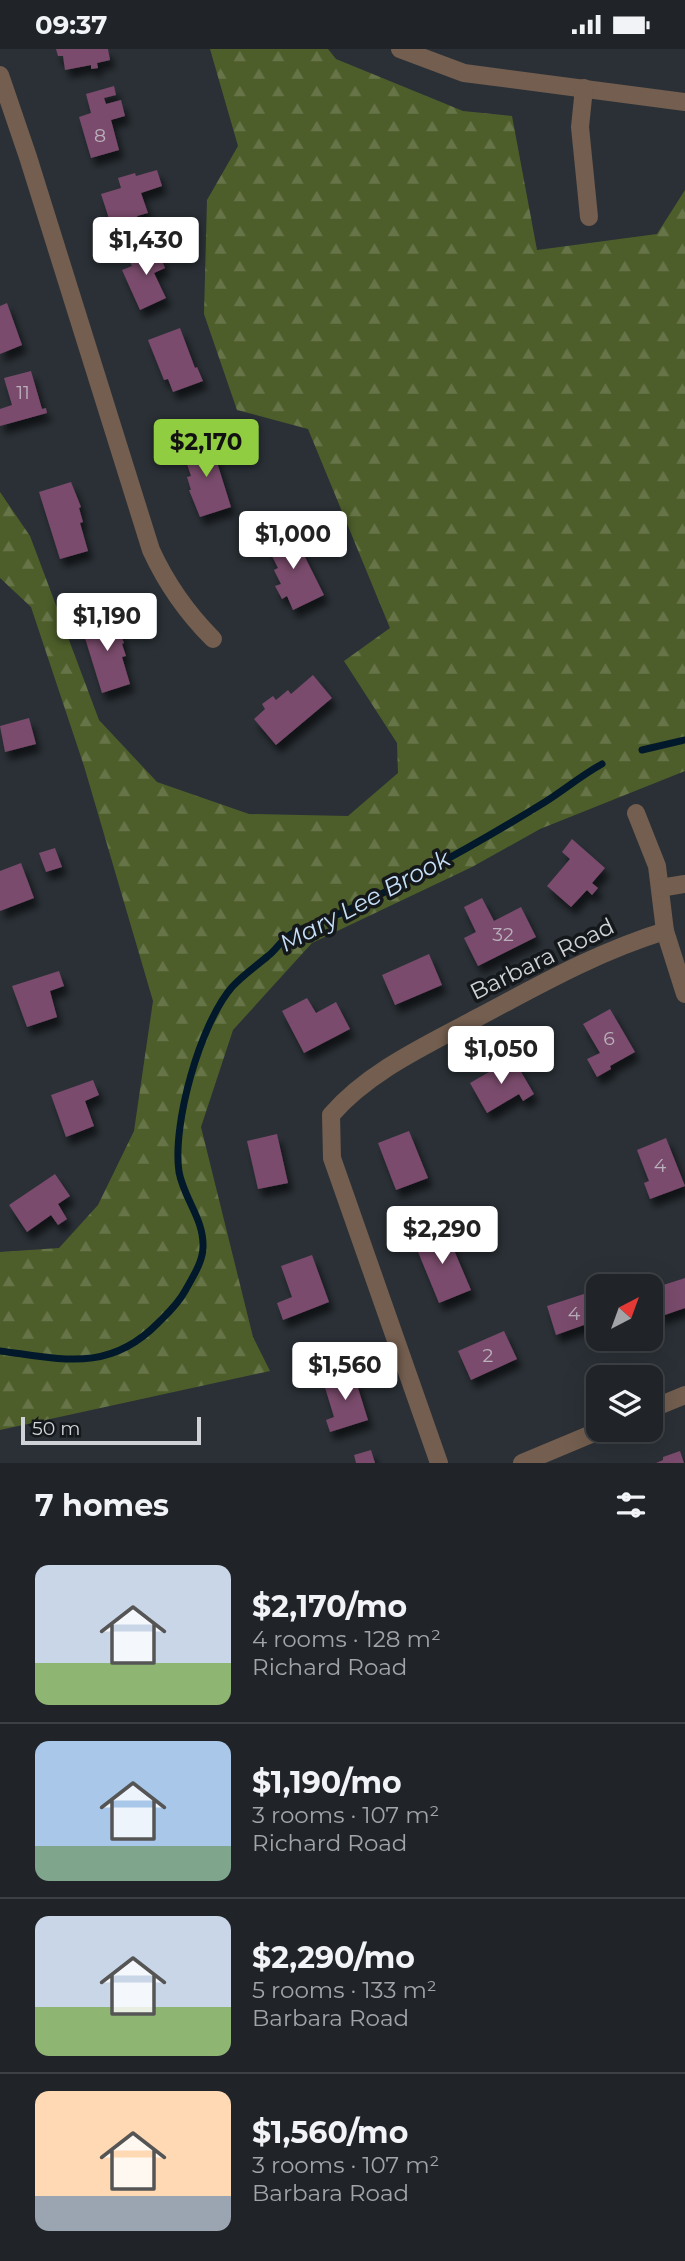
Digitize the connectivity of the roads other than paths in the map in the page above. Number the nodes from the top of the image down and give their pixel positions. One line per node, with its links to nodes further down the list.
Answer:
1 (400, 49): 3 (street)
2 (0, 75): 6 (street)
3 (583, 88): 4 (street); 5 (street)
4 (685, 102)
5 (589, 217)
6 (213, 639)
7 (636, 813): 9 (street)
8 (685, 884): 9 (street)
9 (660, 888): 10 (street)
10 (665, 931): 11 (street); 15 (street, Barbara Road)
11 (685, 994)
12 (685, 1395): 13 (street)
13 (663, 1404)
14 (586, 1436): 16 (street)
15 (439, 1463)
16 (522, 1463)

